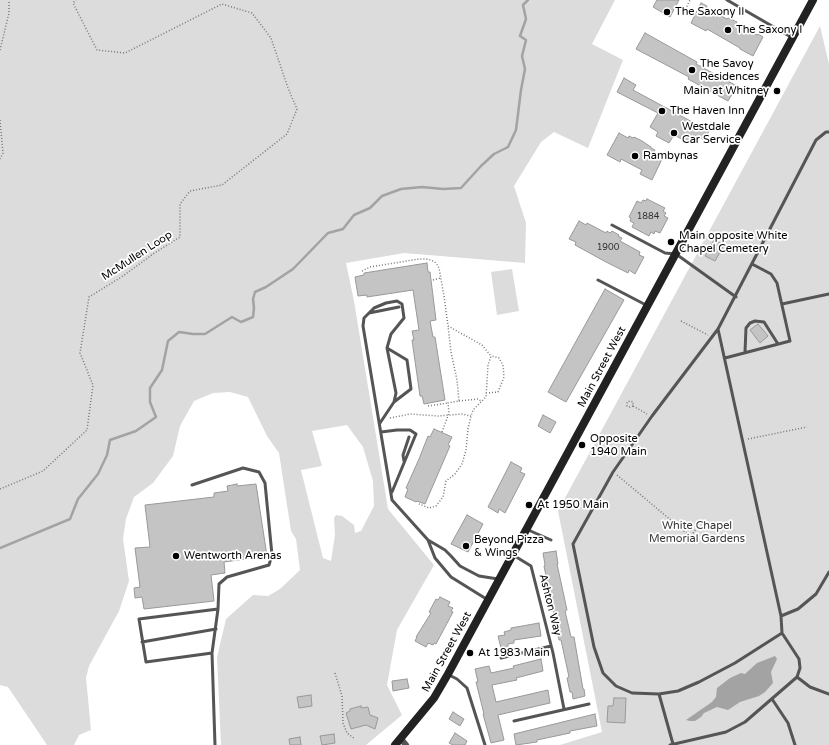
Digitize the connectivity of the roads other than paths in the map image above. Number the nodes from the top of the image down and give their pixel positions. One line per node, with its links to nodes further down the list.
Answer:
1 (727, 0): 3 (lane)
2 (813, 0): 3 (main road, Main Street West)
3 (793, 38): 6 (main road, Main Street West)
4 (829, 132): 7 (lane)
5 (612, 225): 6 (lane)
6 (676, 254): 10 (lane); 12 (main road, Main Street West)
7 (752, 264): 10 (lane); 11 (lane)
8 (598, 280): 12 (lane)
9 (829, 294): 11 (lane)
10 (736, 297): 15 (lane)
11 (782, 304): 16 (lane)
12 (648, 306): 27 (main road, Main Street West)
13 (399, 307): 14 (lane)
14 (368, 313): 17 (lane); 21 (lane)
15 (718, 329): 19 (lane); 44 (lane)
16 (778, 344): 18 (lane); 18 (lane)
17 (387, 348): 20 (lane); 20 (lane)
18 (745, 352): 19 (lane)
19 (725, 358): 35 (lane)
20 (394, 402): 21 (lane)
21 (380, 423): 22 (lane)
22 (381, 432): 24 (lane); 26 (lane)
23 (409, 437): 24 (lane)
24 (404, 463): 26 (lane)
25 (192, 485): 34 (lane)
26 (391, 494): 28 (lane)
27 (526, 530): 29 (lane); 30 (main road, Main Street West)
28 (428, 540): 32 (lane); 33 (lane)
29 (551, 540)
30 (512, 555): 32 (main road, Main Street West); 39 (lane, Ashton Way)
31 (829, 572): 35 (lane)
32 (500, 579): 33 (main road, Main Street West)
33 (488, 600): 42 (main road, Main Street West)
34 (218, 609): 36 (lane); 38 (lane)
35 (781, 616): 37 (lane)
36 (216, 630): 38 (lane); 40 (lane)
37 (782, 633): 43 (lane); 44 (lane)
38 (142, 642): 40 (lane)
39 (550, 646): 41 (lane); 48 (lane, Ashton Way)
40 (212, 654): 51 (lane)
41 (501, 658)
42 (448, 674): 50 (main road, Main Street West); 52 (lane)
43 (797, 677): 45 (lane); 46 (lane)
44 (659, 694): 53 (lane)
45 (829, 694)
46 (772, 699): 53 (lane); 54 (lane)
47 (588, 704): 48 (lane)
48 (564, 709): 49 (lane)
49 (514, 720)
50 (401, 743)
51 (215, 745)
52 (485, 745)
53 (672, 745)
54 (795, 745)

